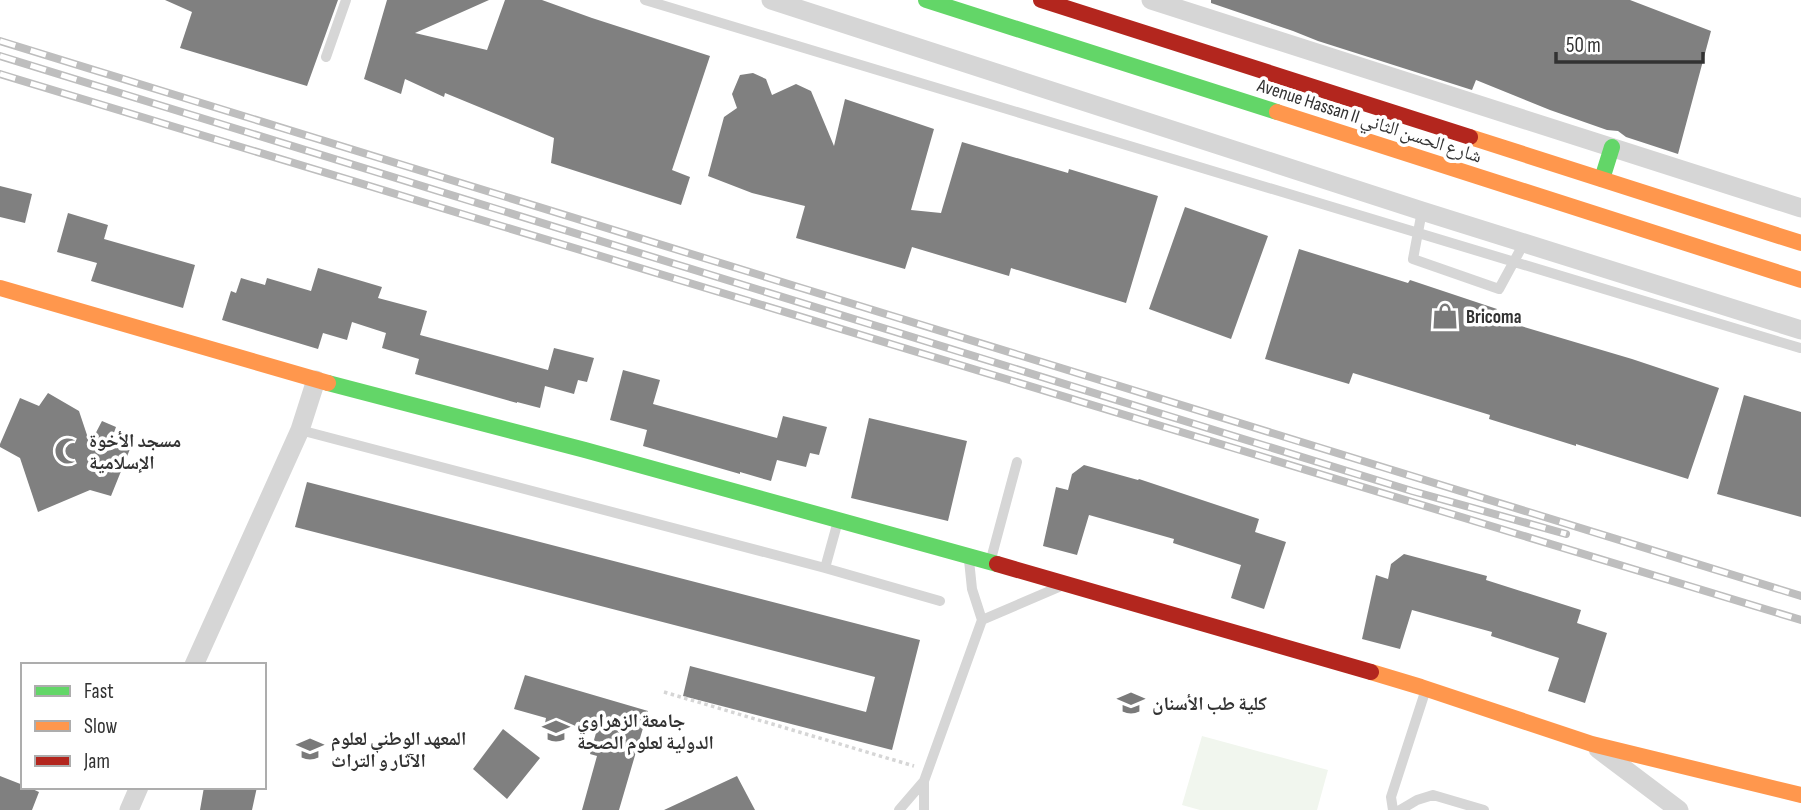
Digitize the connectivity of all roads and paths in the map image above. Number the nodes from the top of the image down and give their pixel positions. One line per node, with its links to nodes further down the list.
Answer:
1 (346, 0): 7 (lane)
2 (645, 0): 12 (lane)
3 (771, 0): 11 (street)
4 (926, 0): 16 (street, Avenue Hassan II شارع الحسن الثاني)
5 (1041, 0): 9 (street, Avenue Hassan II شارع الحسن الثاني)
6 (1151, 0): 8 (street)
7 (326, 57)
8 (1612, 147): 9 (street); 10 (street)
9 (1602, 179): 14 (street, Avenue Hassan II شارع الحسن الثاني)
10 (1801, 208)
11 (1422, 211): 12 (lane); 13 (street)
12 (1418, 233): 15 (lane); 15 (lane)
13 (1524, 243): 15 (lane); 18 (street)
14 (1801, 243)
15 (1514, 262): 18 (lane)
16 (1801, 280)
17 (0, 288): 19 (street)
18 (1800, 339)
19 (316, 380): 20 (street); 22 (street)
20 (300, 429): 25 (lane); 29 (street)
21 (1017, 462): 24 (lane)
22 (838, 520): 23 (street); 25 (lane)
23 (969, 556): 24 (street); 28 (lane)
24 (990, 562): 26 (street)
25 (825, 568): 27 (lane)
26 (1065, 584): 28 (lane); 30 (street)
27 (940, 601)
28 (982, 621): 33 (lane)
29 (195, 663)
30 (1426, 689): 32 (street); 40 (lane)
31 (664, 692): 33 (path)
32 (1591, 744): 36 (street); 43 (street)
33 (928, 770): 34 (lane)
34 (924, 781): 38 (lane); 39 (lane)
35 (136, 789): 37 (street)
36 (1801, 794)
37 (129, 810)
38 (899, 810)
39 (925, 810)
40 (1392, 810)
41 (1400, 810): 42 (lane)
42 (1484, 810)
43 (1679, 810)

